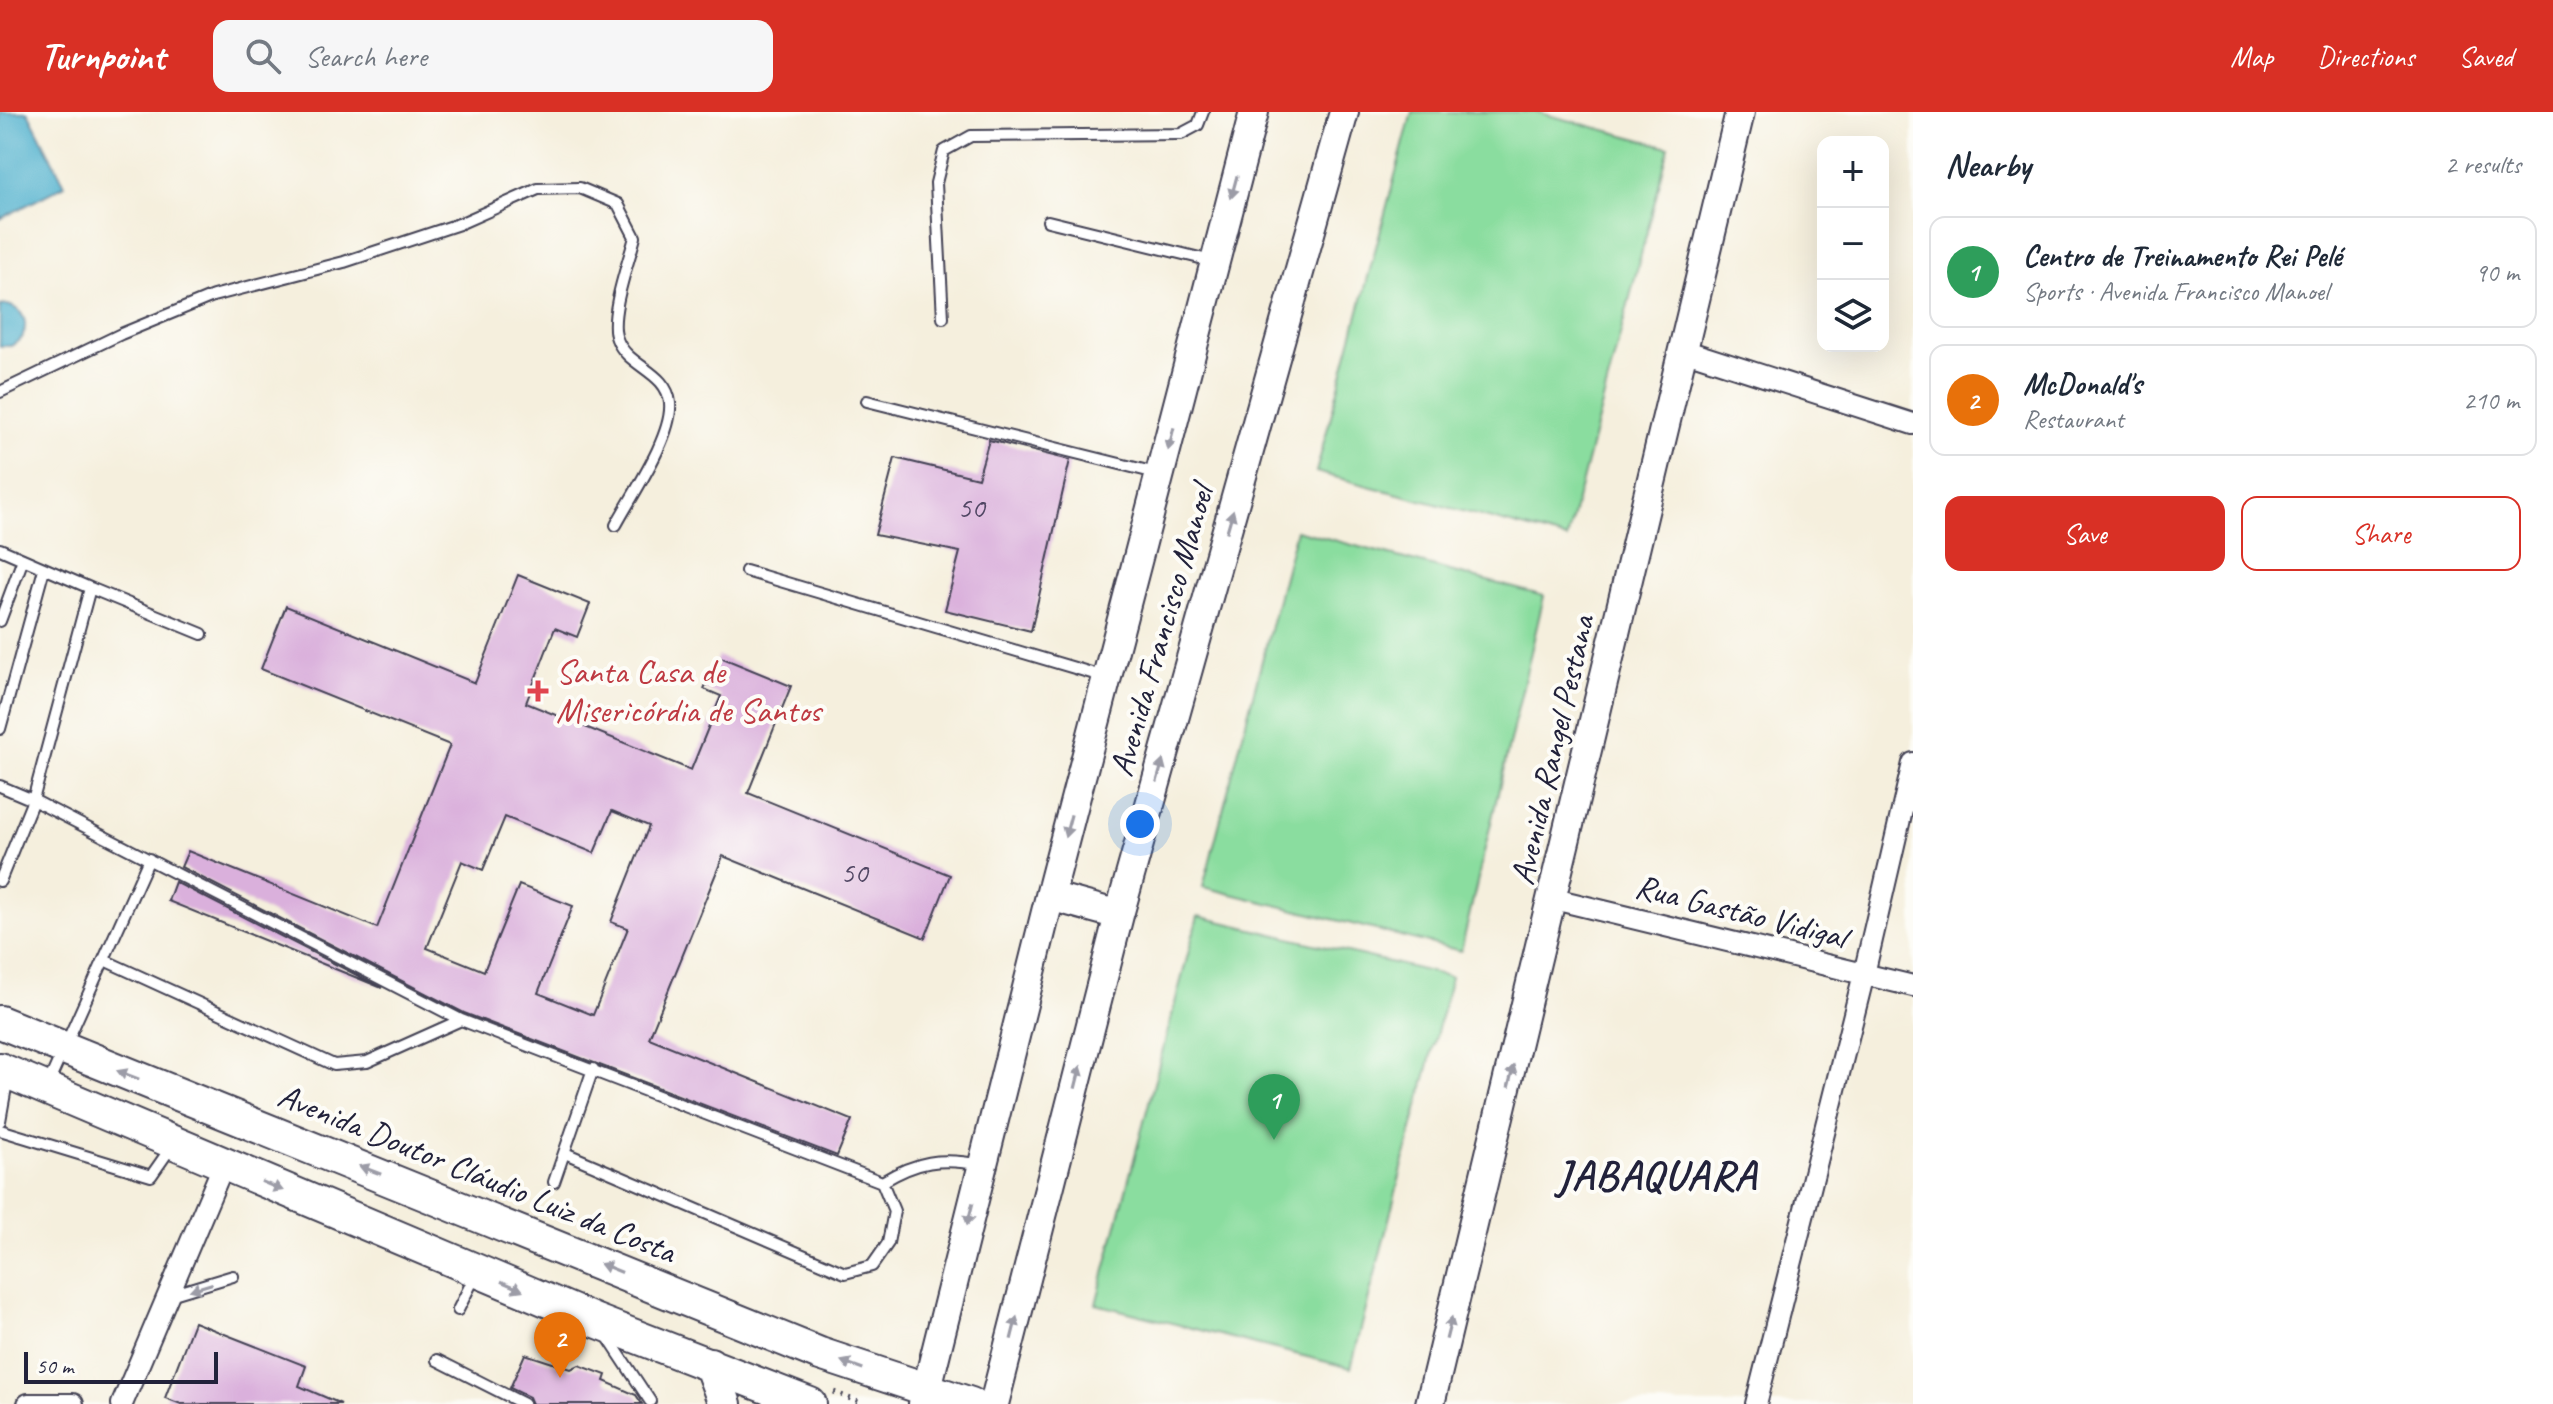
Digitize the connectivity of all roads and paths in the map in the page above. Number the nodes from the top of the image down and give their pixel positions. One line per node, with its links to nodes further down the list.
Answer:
1 (1203, 112): 7 (lane)
2 (1254, 112): 6 (street, Avenida Francisco Manoel, one-way to 6)
3 (1344, 112): 30 (street, Avenida Francisco Manoel, one-way to 3)
4 (1740, 112): 8 (street, Avenida Rangel Pestana)
5 (1048, 221): 6 (lane)
6 (1214, 262): 12 (street, Avenida Francisco Manoel, one-way to 12)
7 (943, 318)
8 (1683, 350): 11 (street); 29 (street, Avenida Rangel Pestana)
9 (0, 392): 13 (lane)
10 (867, 401): 12 (lane)
11 (1913, 424)
12 (1162, 475): 21 (street, Avenida Francisco Manoel)
13 (616, 525)
14 (0, 549): 15 (lane)
15 (23, 559): 16 (lane); 19 (lane)
16 (44, 569): 18 (lane); 22 (lane)
17 (746, 571): 21 (lane)
18 (90, 588): 20 (lane); 25 (lane)
19 (0, 621)
20 (202, 634)
21 (1107, 677): 28 (street, Avenida Francisco Manoel, one-way to 28)
22 (0, 729)
23 (1913, 763): 32 (street)
24 (0, 786): 25 (lane)
25 (33, 800): 26 (lane); 27 (lane)
26 (149, 859): 31 (lane); 34 (lane)
27 (0, 881)
28 (1057, 898): 30 (street); 44 (street, Avenida Francisco Manoel)
29 (1554, 899): 32 (street, Rua Gastão Vidigal); 65 (street, Avenida Rangel Pestana, one-way to 29)
30 (1116, 914): 64 (street, Avenida Francisco Manoel, one-way to 30)
31 (104, 960): 34 (lane); 36 (lane)
32 (1864, 974): 33 (street, Rua Gastão Vidigal); 66 (street)
33 (1913, 986)
34 (461, 1020): 37 (lane)
35 (0, 1022): 36 (main road, Avenida Doutor Cláudio Luiz da Costa)
36 (64, 1049): 39 (lane); 55 (main road, Avenida Doutor Cláudio Luiz da Costa, one-way to 36)
37 (593, 1069): 43 (lane); 47 (lane)
38 (4, 1071): 39 (main road); 40 (lane)
39 (46, 1089): 42 (main road)
40 (0, 1121)
41 (0, 1130): 42 (lane)
42 (174, 1144): 45 (main road)
43 (565, 1153): 46 (lane); 47 (lane)
44 (983, 1165): 47 (lane); 55 (street, Avenida Francisco Manoel, one-way to 55)
45 (223, 1166): 48 (main road, one-way to 48); 50 (street)
46 (554, 1182)
47 (882, 1182)
48 (476, 1272): 51 (lane); 52 (main road, one-way to 52)
49 (233, 1276): 50 (lane, one-way to 50)
50 (168, 1295): 59 (street)
51 (458, 1310)
52 (596, 1321): 54 (main road); 56 (lane)
53 (437, 1360): 60 (lane)
54 (710, 1364): 61 (main road); 62 (main road)
55 (924, 1398): 63 (main road, Avenida Doutor Cláudio Luiz da Costa)
56 (650, 1401)
57 (28, 1404): 58 (street)
58 (73, 1404)
59 (122, 1404)
60 (524, 1404)
61 (725, 1404)
62 (810, 1404)
63 (971, 1404)
64 (994, 1404)
65 (1430, 1404)
66 (1756, 1404)

